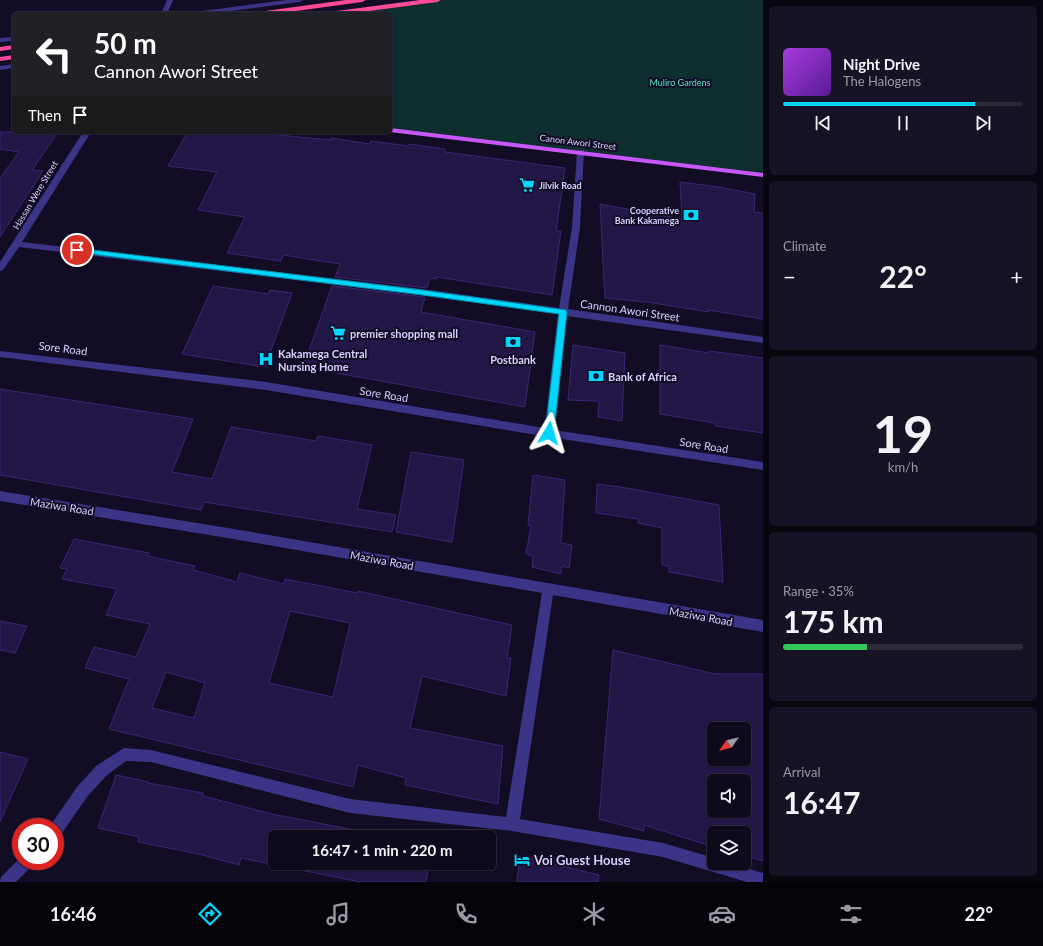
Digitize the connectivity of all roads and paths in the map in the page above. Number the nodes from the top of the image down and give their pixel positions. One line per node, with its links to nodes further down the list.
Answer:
1 (170, 0): 6 (street)
2 (297, 0): 7 (street)
3 (362, 0): 8 (highway)
4 (436, 0): 5 (highway)
5 (378, 7): 9 (highway); 10 (street)
6 (165, 12)
7 (209, 12)
8 (273, 12)
9 (343, 12)
10 (359, 12)
11 (12, 39): 12 (street)
12 (0, 40)
13 (12, 47): 14 (highway)
14 (0, 49)
15 (12, 57): 16 (highway)
16 (0, 59)
17 (12, 66): 18 (street)
18 (0, 68)
19 (392, 130): 21 (main road, Canon Awori Street)
20 (86, 134): 23 (street, Hassan Were Street)
21 (581, 152): 22 (main road, Canon Awori Street); 25 (street)
22 (763, 175)
23 (17, 244): 24 (street, Hassan Were Street); 25 (street, Cannon Awori Street)
24 (0, 268)
25 (563, 312): 26 (street, Cannon Awori Street); 28 (street)
26 (763, 340)
27 (0, 354): 28 (street, Sore Road)
28 (549, 433): 29 (street, Sore Road)
29 (763, 466)
30 (0, 496): 31 (street, Maziwa Road)
31 (548, 589): 32 (street, Maziwa Road); 34 (street)
32 (763, 626)
33 (64, 818): 34 (street)
34 (512, 824): 36 (street)
35 (18, 870): 37 (street)
36 (763, 880)
37 (6, 882)

